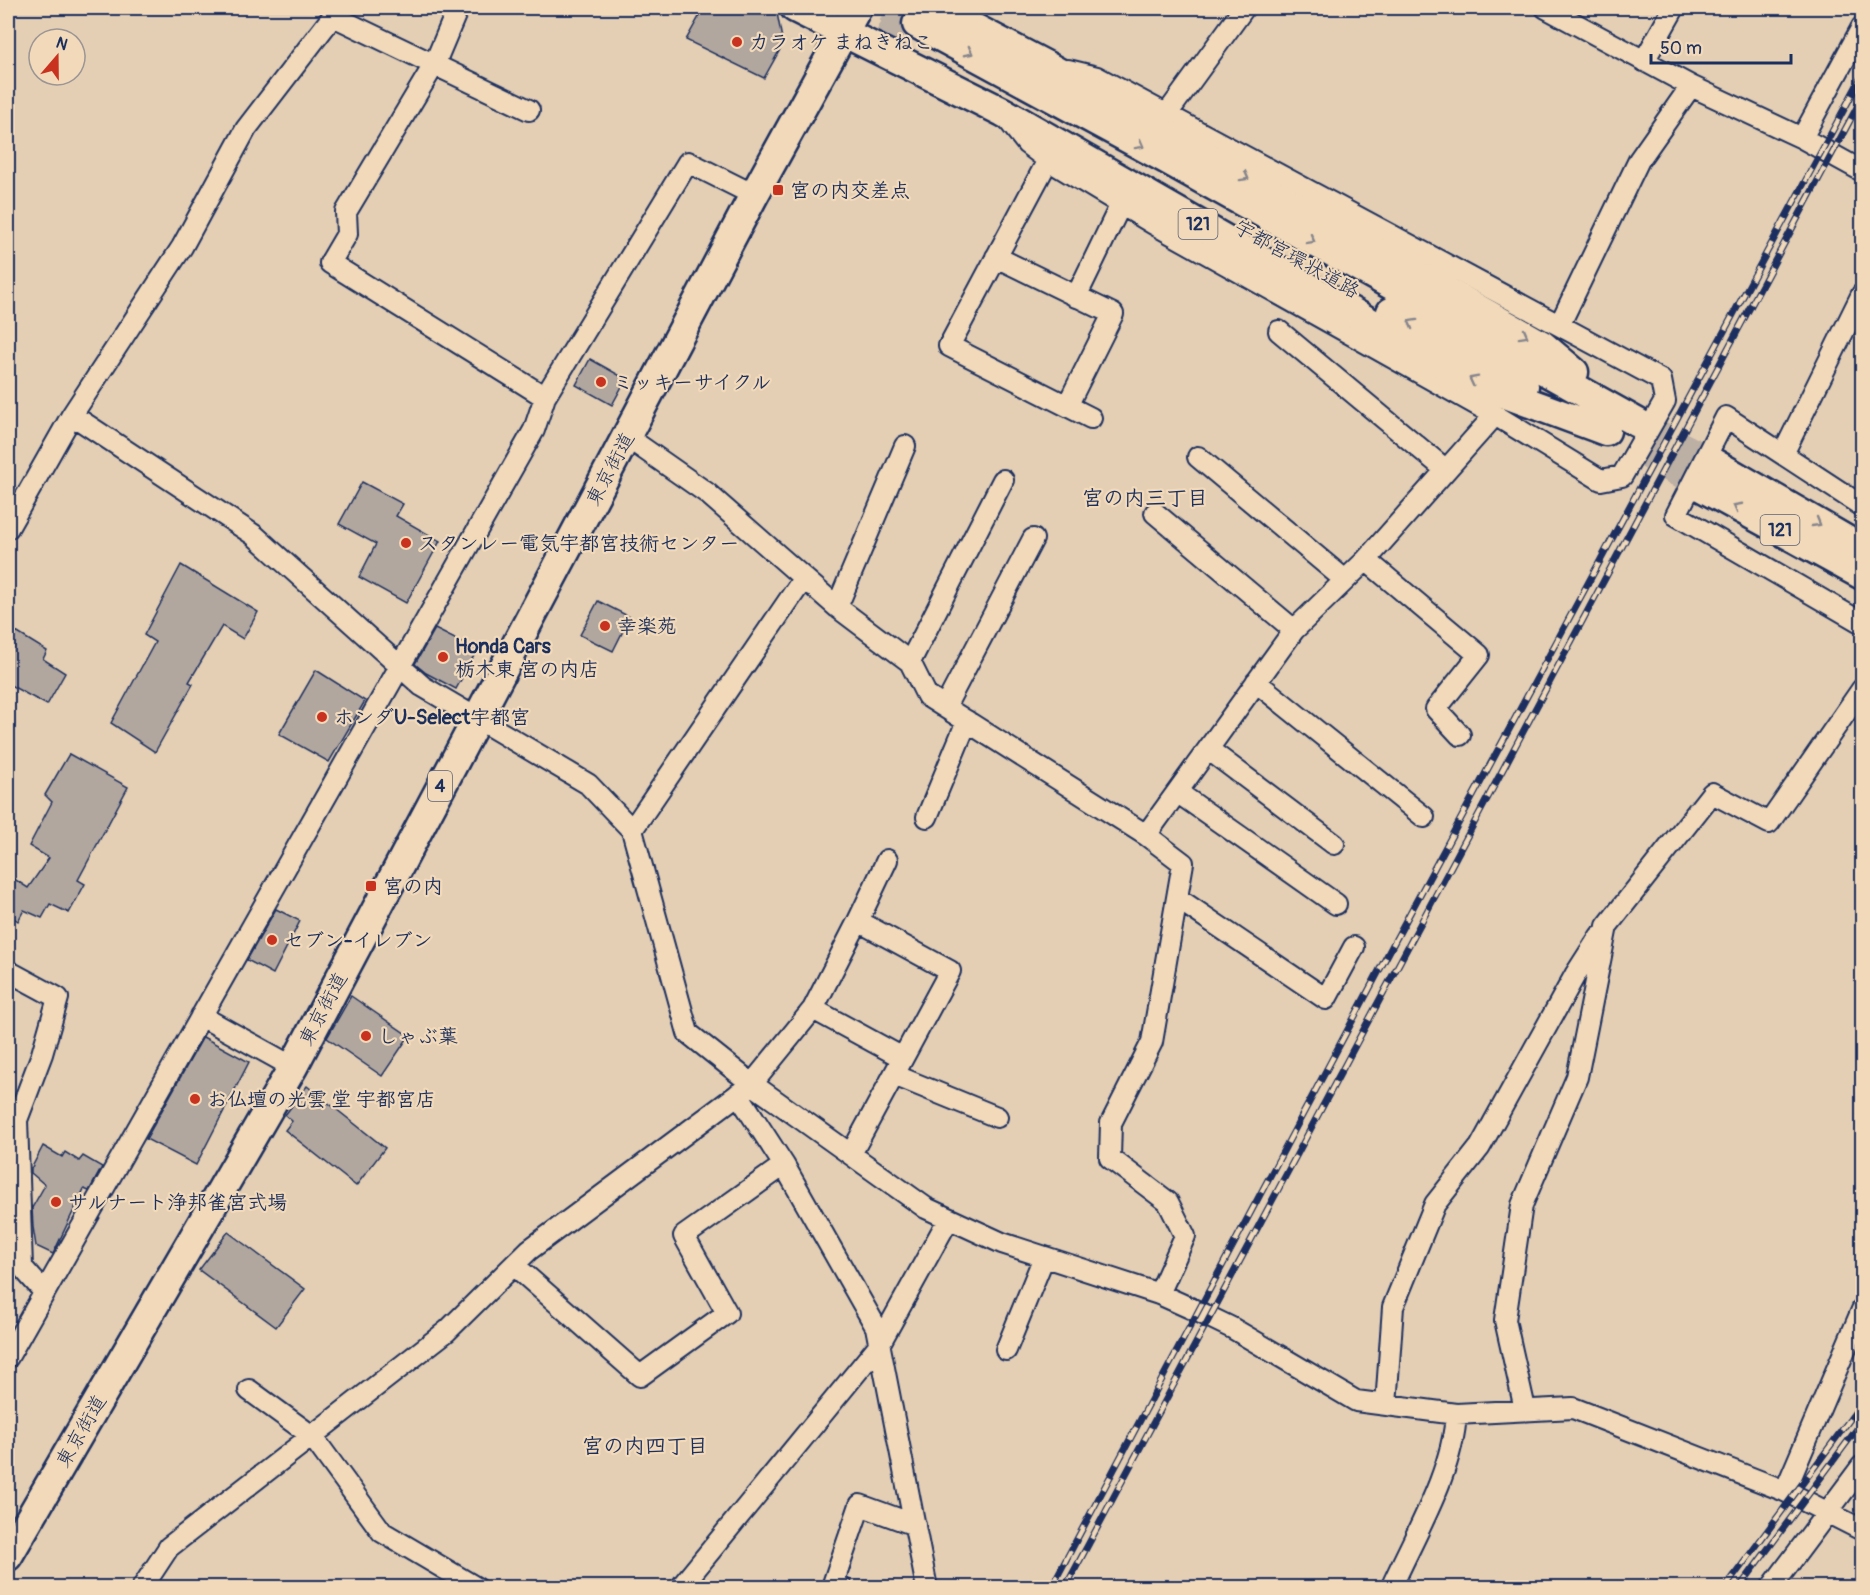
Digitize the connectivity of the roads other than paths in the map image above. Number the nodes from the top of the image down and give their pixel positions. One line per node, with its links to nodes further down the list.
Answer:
1 (458, 8): 10 (street)
2 (795, 8): 6 (highway, 121)
3 (1244, 8): 15 (street)
4 (1546, 8): 9 (street)
5 (1674, 8): 9 (street)
6 (850, 20): 14 (highway, 121); 19 (highway, 東京街道 / 4)
7 (918, 24): 11 (highway, 121); 31 (highway, 宇都宮環状道路 / 121)
8 (1863, 27): 16 (street)
9 (1644, 61): 12 (street)
10 (434, 65): 13 (street); 26 (street); 28 (street)
11 (1047, 66): 15 (street); 31 (highway, 121, one-way to 31)
12 (1691, 86): 16 (street); 24 (street)
13 (529, 110)
14 (1002, 112): 17 (street); 31 (highway, 121, one-way to 14)
15 (1167, 114): 24 (street)
16 (1802, 138): 18 (street)
17 (1048, 160): 20 (street); 21 (street)
18 (1863, 171)
19 (754, 195): 26 (street); 32 (highway, 東京街道 / 4)
20 (1121, 204): 23 (street); 29 (street)
21 (996, 258): 23 (street); 27 (street)
22 (1863, 294): 34 (street)
23 (1076, 297): 27 (street)
24 (1560, 324): 29 (street)
25 (1279, 331): 36 (street)
26 (545, 397): 51 (street)
27 (1067, 406): 30 (street)
28 (72, 415): 40 (street); 51 (street)
29 (1495, 415): 36 (street)
30 (1091, 418)
31 (1623, 428)
32 (627, 437): 45 (street); 55 (highway, 東京街道 / 4)
33 (905, 446): 47 (street)
34 (1783, 454): 38 (street); 48 (street)
35 (1198, 457): 46 (street)
36 (1446, 470): 43 (street)
37 (1003, 480): 50 (street)
38 (1863, 506)
39 (1155, 513): 49 (street)
40 (8, 528)
41 (1033, 539): 54 (street)
42 (1863, 549): 44 (highway, 121, one-way to 42)
43 (1366, 560): 46 (street); 57 (street)
44 (1863, 575)
45 (804, 578): 47 (street); 62 (street)
46 (1345, 580): 49 (street)
47 (837, 607): 50 (street)
48 (1863, 623)
49 (1294, 630): 52 (street)
50 (910, 662): 54 (street)
51 (400, 666): 55 (street); 73 (street)
52 (1256, 682): 58 (street); 61 (street)
53 (1863, 689): 69 (street)
54 (945, 707): 56 (street)
55 (475, 720): 62 (street); 75 (highway, 東京街道 / 4)
56 (967, 721): 60 (street); 63 (street)
57 (1460, 735)
58 (1208, 749): 59 (street); 64 (street)
59 (1177, 792): 63 (street); 67 (street)
60 (927, 817)
61 (1424, 817)
62 (632, 830): 76 (street)
63 (1146, 835): 66 (street)
64 (1334, 844)
65 (887, 860): 68 (street)
66 (1177, 898): 70 (street); 85 (street)
67 (1336, 904)
68 (858, 921): 72 (street); 74 (street)
69 (1606, 926): 91 (street); 92 (street)
70 (1354, 946)
71 (9, 975): 82 (street)
72 (813, 1009): 74 (street); 76 (street)
73 (201, 1016): 75 (street); 84 (street)
74 (898, 1066): 77 (street); 78 (street)
75 (293, 1067): 100 (highway, 東京街道 / 4)
76 (745, 1089): 78 (street); 79 (street); 83 (street)
77 (997, 1117)
78 (851, 1154): 80 (street)
79 (784, 1165): 83 (street); 87 (street)
80 (948, 1220): 81 (street); 87 (street)
81 (1044, 1257): 85 (street); 88 (street)
82 (15, 1263): 84 (street)
83 (514, 1265): 94 (street)
84 (44, 1292): 89 (street)
85 (1159, 1294): 91 (street)
86 (1863, 1310): 96 (street)
87 (879, 1345): 98 (street); 103 (street)
88 (1006, 1350)
89 (8, 1357)
90 (249, 1390): 94 (street)
91 (1386, 1405): 93 (street)
92 (1525, 1409): 93 (street); 96 (street)
93 (1456, 1414): 106 (street)
94 (312, 1436): 101 (street); 102 (street)
95 (1863, 1466): 97 (street)
96 (1785, 1491): 97 (street)
97 (1828, 1512): 99 (street); 107 (street)
98 (915, 1525): 104 (street); 105 (street)
99 (1863, 1530)
100 (8, 1556)
101 (142, 1587)
102 (477, 1587)
103 (680, 1587)
104 (842, 1587)
105 (927, 1587)
106 (1391, 1587)
107 (1771, 1587)

